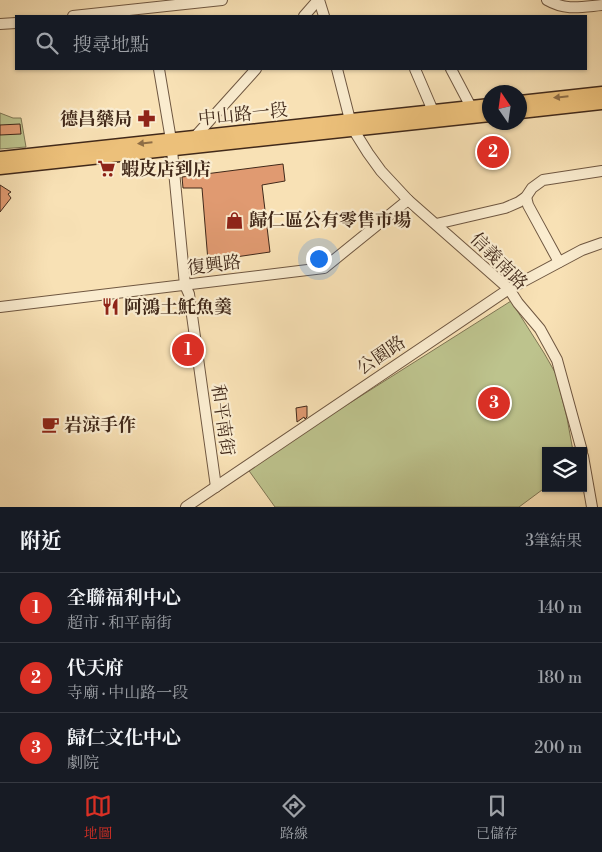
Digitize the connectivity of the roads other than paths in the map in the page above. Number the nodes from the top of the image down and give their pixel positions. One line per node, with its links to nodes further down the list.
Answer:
1 (222, 0): 5 (street)
2 (319, 0): 7 (street); 8 (street)
3 (548, 0): 4 (street)
4 (602, 5)
5 (150, 8): 6 (street)
6 (83, 15)
7 (305, 15)
8 (324, 15)
9 (15, 23): 10 (street)
10 (0, 24)
11 (159, 70): 26 (street, 和平南街)
12 (255, 70): 25 (street)
13 (337, 70): 24 (street, 信義南路)
14 (415, 70): 21 (street)
15 (452, 70): 20 (street)
16 (602, 93): 17 (main road, one-way to 17)
17 (527, 101)
18 (602, 103): 22 (main road)
19 (482, 106): 20 (main road, 中山路一段)
20 (471, 107): 21 (main road, 中山路一段)
21 (433, 111): 24 (main road, 中山路一段)
22 (527, 111)
23 (482, 116): 24 (main road, 中山路一段)
24 (352, 125): 25 (main road, 中山路一段); 27 (main road, 中山路一段); 32 (street, 信義南路)
25 (194, 137): 26 (main road, 中山路一段); 27 (street)
26 (171, 145): 27 (main road, 中山路一段); 28 (main road, 中山路一段, one-way to 28); 29 (main road, 中山路一段); 36 (street, 和平南街)
27 (185, 148)
28 (0, 158)
29 (0, 168)
30 (602, 171): 31 (street)
31 (526, 196): 33 (street); 35 (street)
32 (408, 200): 33 (street, 信義南路); 36 (street, 復興路)
33 (436, 224): 37 (street, 信義南路)
34 (602, 243): 35 (street, 公園路)
35 (559, 262): 37 (street, 公園路)
36 (186, 285): 38 (street, 復興路); 41 (street, 和平南街)
37 (509, 289): 39 (street, 信義南路); 41 (street, 公園路)
38 (0, 307)
39 (581, 447)
40 (587, 479): 43 (street)
41 (216, 487): 42 (street, 公園路)
42 (186, 507)
43 (592, 507)

